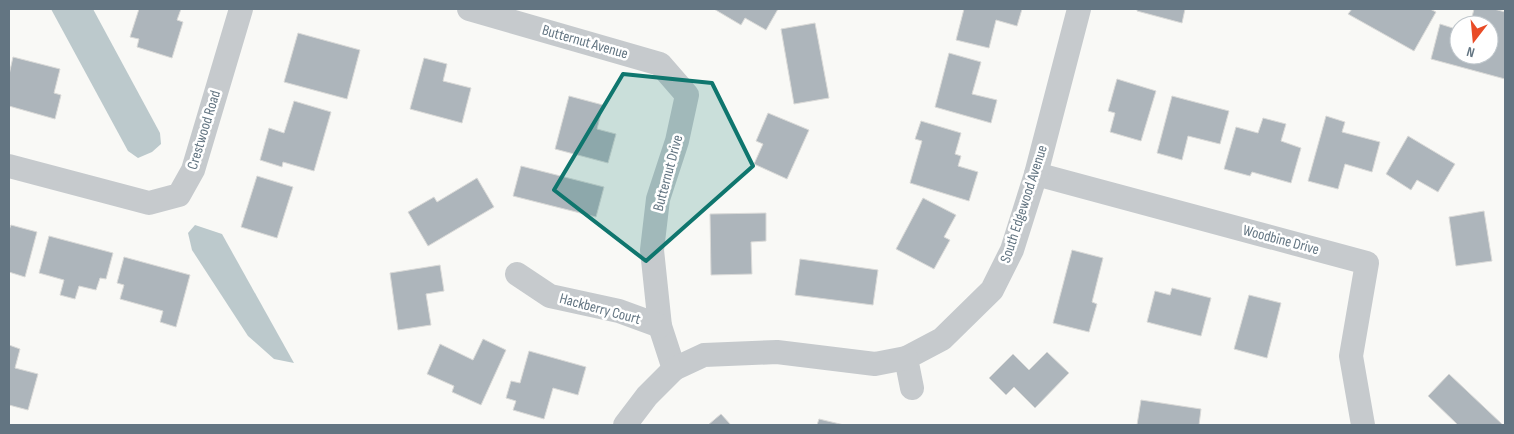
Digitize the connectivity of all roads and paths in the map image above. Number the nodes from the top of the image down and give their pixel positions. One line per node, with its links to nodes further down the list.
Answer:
1 (241, 9): 5 (street, Crestwood Road)
2 (469, 9): 4 (street, Butternut Avenue)
3 (1079, 9): 6 (street, South Edgewood Avenue)
4 (687, 95): 8 (street, Butternut Drive)
5 (9, 166)
6 (1036, 174): 9 (street, South Edgewood Avenue); 13 (street, Woodbine Drive)
7 (517, 274): 8 (street, Hackberry Court)
8 (660, 326): 10 (street, Butternut Drive)
9 (906, 358): 10 (street, South Edgewood Avenue); 11 (street)
10 (674, 370): 12 (street, South Edgewood Avenue)
11 (912, 388)
12 (625, 425)
13 (1363, 425)

